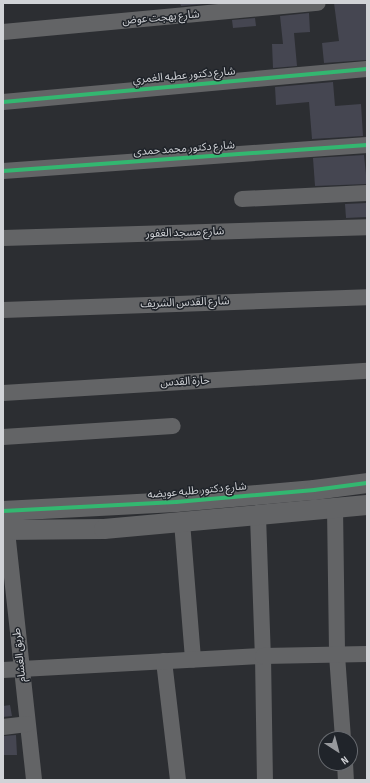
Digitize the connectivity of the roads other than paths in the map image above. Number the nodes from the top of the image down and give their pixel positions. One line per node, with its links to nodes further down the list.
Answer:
1 (318, 3): 2 (street, شارع بهجت عوض)
2 (3, 32)
3 (367, 68): 4 (street, شارع دكتور عطيه الغمري)
4 (3, 102)
5 (367, 145): 6 (street, شارع دكتور محمد حمدى)
6 (3, 171)
7 (367, 193): 8 (street)
8 (242, 199)
9 (367, 227): 10 (street, شارع مسجد الغفور)
10 (3, 238)
11 (367, 297): 12 (street, شارع القدس الشريف)
12 (3, 310)
13 (367, 371): 14 (street, حارة القدس)
14 (3, 393)
15 (173, 426): 16 (street)
16 (3, 437)
17 (367, 483): 22 (street, شارع دكتور طلبه عويضه)
18 (367, 505): 19 (street)
19 (335, 508): 20 (street); 24 (street)
20 (258, 516): 21 (street); 25 (street)
21 (182, 522): 22 (street); 26 (street)
22 (4, 524): 28 (street, طريق الغشام)
23 (367, 654): 24 (street)
24 (337, 655): 25 (street); 32 (street)
25 (263, 656): 26 (street); 35 (street)
26 (193, 660): 27 (street)
27 (164, 661): 28 (street); 34 (street)
28 (21, 668): 29 (street); 30 (street, طريق الغشام)
29 (3, 670)
30 (27, 724): 31 (street); 33 (street, طريق الغشام)
31 (3, 727)
32 (342, 731)
33 (34, 780)
34 (178, 780)
35 (264, 780)

